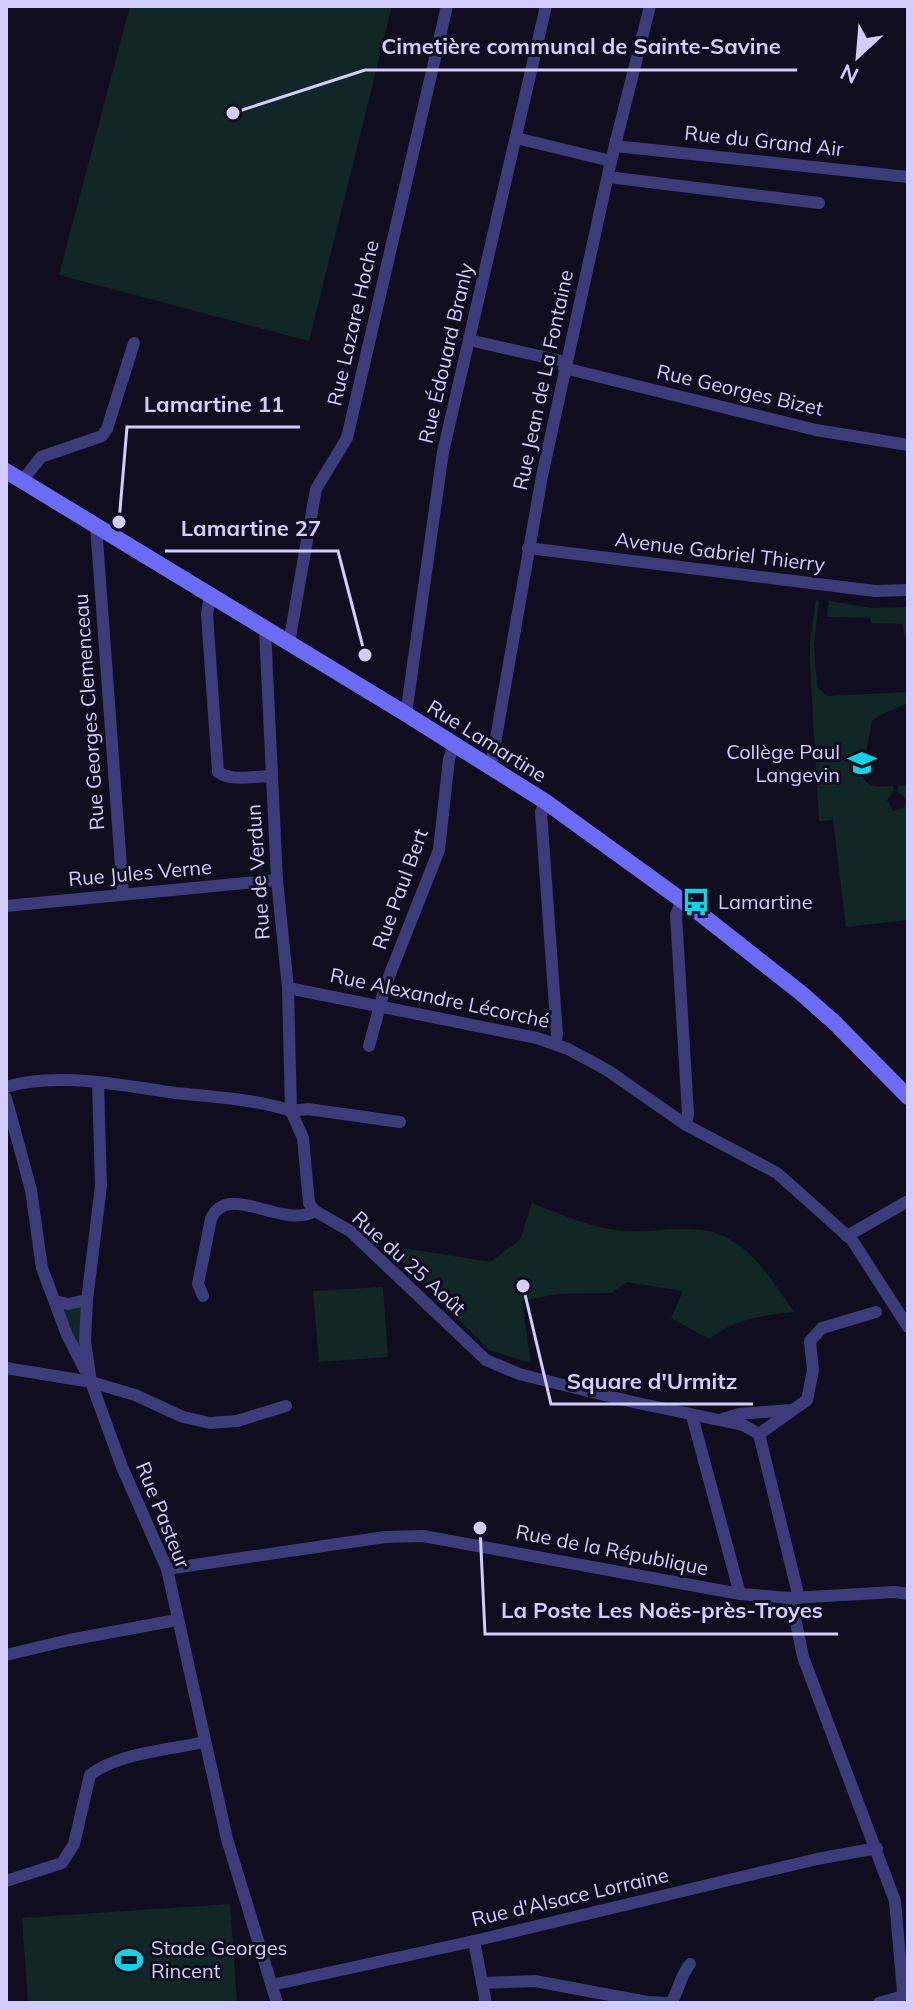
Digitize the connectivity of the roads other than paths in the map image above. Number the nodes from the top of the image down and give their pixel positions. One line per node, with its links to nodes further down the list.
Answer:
1 (447, 6): 21 (street, Rue Lazare Hoche)
2 (546, 6): 4 (street, Rue Édouard Branly)
3 (650, 6): 5 (street, Rue Jean de La Fontaine)
4 (516, 138): 6 (street); 10 (street, Rue Édouard Branly)
5 (615, 146): 6 (street, Rue Jean de La Fontaine); 8 (street, Rue du Grand Air)
6 (611, 161): 7 (street, Rue Jean de La Fontaine)
7 (608, 177): 9 (street); 12 (street, Rue Jean de La Fontaine)
8 (908, 177)
9 (819, 203)
10 (469, 340): 12 (street, Rue Georges Bizet); 22 (street, Rue Édouard Branly)
11 (134, 343): 15 (street)
12 (565, 365): 13 (street, Rue Georges Bizet); 17 (street, Rue Jean de La Fontaine)
13 (908, 445)
14 (6, 471): 15 (street, Rue Lamartine)
15 (22, 481): 16 (street, Rue Lamartine)
16 (96, 526): 19 (street, Rue Lamartine); 28 (street, Rue Georges Clemenceau)
17 (528, 548): 18 (street, Avenue Gabriel Thierry); 24 (street, Rue Jean de La Fontaine)
18 (908, 590)
19 (210, 596): 20 (street, Rue Lamartine); 25 (street)
20 (265, 630): 21 (street, Rue Lamartine); 25 (street, Rue de Verdun)
21 (289, 643): 22 (street, Rue Lamartine)
22 (406, 714): 23 (street, Rue Lamartine)
23 (455, 743): 24 (street, Rue Lamartine); 32 (street, Rue Paul Bert)
24 (491, 766): 26 (street, Rue Lamartine)
25 (272, 776): 27 (street, Rue de Verdun)
26 (546, 802): 29 (street, Rue Lamartine); 33 (street)
27 (277, 880): 28 (street, Rue Jules Verne); 31 (street, Rue de Verdun)
28 (123, 894): 30 (street, Rue Jules Verne)
29 (682, 900): 37 (street, Rue Lamartine); 41 (street)
30 (6, 906)
31 (288, 988): 32 (street, Rue Alexandre Lécorché); 39 (street, Rue de Verdun)
32 (379, 1006): 33 (street, Rue Alexandre Lécorché); 34 (street, Rue Paul Bert)
33 (555, 1043): 41 (street, Rue Alexandre Lécorché)
34 (369, 1046)
35 (98, 1083): 36 (street); 39 (street); 46 (street, Rue Pasteur)
36 (6, 1087)
37 (908, 1097)
38 (6, 1098): 47 (street)
39 (291, 1111): 40 (street); 43 (street)
40 (400, 1122)
41 (686, 1125): 44 (street, Rue Alexandre Lécorché)
42 (908, 1201): 44 (street)
43 (315, 1211): 45 (street); 55 (street, Rue du 25 Août)
44 (847, 1236): 49 (street, Rue Alexandre Lécorché)
45 (203, 1296)
46 (87, 1300): 47 (street); 51 (street, Rue Pasteur)
47 (55, 1301): 51 (street)
48 (876, 1312): 53 (street)
49 (908, 1327)
50 (6, 1368): 51 (street)
51 (91, 1382): 52 (street); 58 (street, Rue Pasteur)
52 (286, 1406)
53 (794, 1410): 54 (street); 57 (street)
54 (758, 1412): 56 (street); 57 (street)
55 (692, 1416): 56 (street, Rue du 25 Août); 59 (street)
56 (718, 1421): 57 (street, Rue du 25 Août)
57 (755, 1431): 61 (street)
58 (167, 1569): 59 (street, Rue de la République); 62 (street, Rue Pasteur)
59 (740, 1594): 61 (street, Rue de la République)
60 (908, 1594): 61 (street, Rue de la République)
61 (795, 1598): 65 (street)
62 (177, 1620): 63 (street); 64 (street, Rue Pasteur)
63 (6, 1655)
64 (204, 1742): 66 (street); 73 (street, Rue Pasteur)
65 (877, 1848): 67 (street); 68 (street, Rue d'Alsace Lorraine)
66 (6, 1881)
67 (902, 1902): 71 (street)
68 (474, 1941): 72 (street); 73 (street, Rue d'Alsace Lorraine)
69 (908, 1952): 71 (street)
70 (690, 1964): 77 (street)
71 (902, 1970): 74 (street)
72 (482, 1983): 76 (street); 77 (street)
73 (272, 1985): 75 (street, Rue Pasteur)
74 (904, 1999): 78 (street)
75 (277, 2003)
76 (486, 2003)
77 (669, 2003)
78 (879, 2003)

